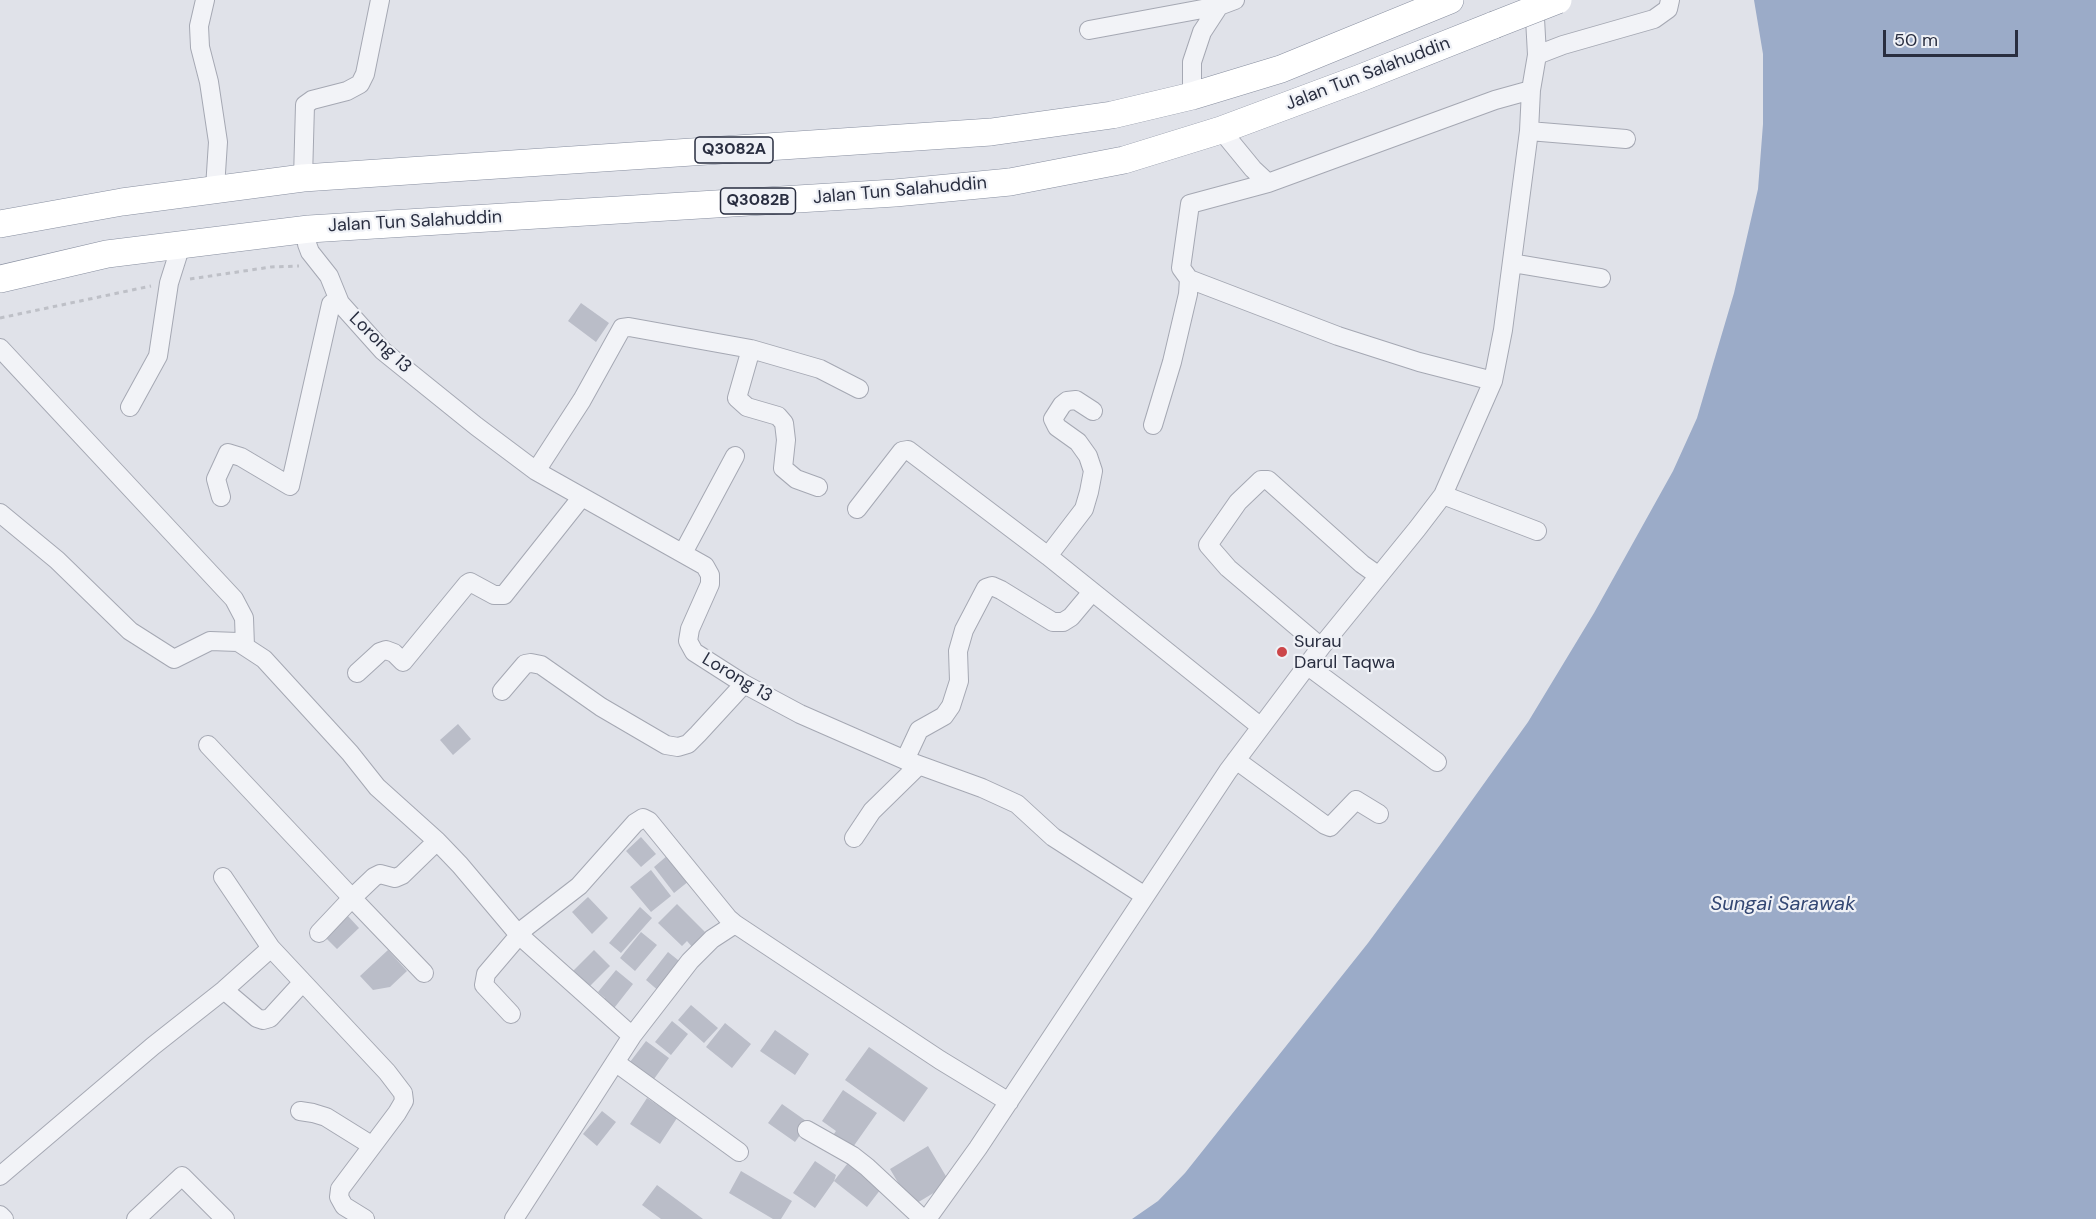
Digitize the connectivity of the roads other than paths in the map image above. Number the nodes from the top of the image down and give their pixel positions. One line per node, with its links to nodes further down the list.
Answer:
1 (205, 0): 17 (street)
2 (380, 0): 15 (street)
3 (1450, 0): 11 (highway, Jalan Tun Salahuddin / Q3082A)
4 (1534, 0): 9 (street)
5 (1558, 0): 12 (highway, Jalan Tun Salahuddin / Q3082B, bridge)
6 (1671, 0): 9 (street)
7 (1227, 3): 8 (street); 11 (street)
8 (1089, 30)
9 (1537, 55): 10 (street)
10 (1531, 90): 13 (street); 16 (street)
11 (1192, 96): 15 (highway, Jalan Tun Salahuddin / Q3082A)
12 (1221, 130): 16 (street); 19 (highway, Jalan Tun Salahuddin / Q3082B)
13 (1530, 131): 14 (street); 21 (street)
14 (1626, 139)
15 (303, 178): 17 (highway, Jalan Tun Salahuddin / Q3082A)
16 (1268, 183): 24 (street)
17 (215, 188): 18 (highway, Jalan Tun Salahuddin / Q3082A)
18 (0, 224)
19 (309, 229): 20 (highway, Jalan Tun Salahuddin / Q3082B); 25 (street, Lorong 13)
20 (181, 245): 23 (highway, Jalan Tun Salahuddin / Q3082B); 30 (street)
21 (1512, 263): 22 (street); 28 (street)
22 (1601, 278)
23 (0, 279)
24 (1189, 279): 28 (street); 32 (street)
25 (338, 297): 34 (street, Lorong 13); 37 (street)
26 (0, 348): 46 (street)
27 (751, 349): 29 (street); 34 (street); 35 (street)
28 (1493, 381): 36 (street)
29 (859, 389)
30 (130, 406)
31 (1093, 411): 43 (street)
32 (1152, 425)
33 (735, 456): 42 (street)
34 (536, 471): 38 (street, Lorong 13)
35 (818, 488)
36 (1443, 495): 41 (street); 44 (street)
37 (221, 497)
38 (581, 498): 42 (street, Lorong 13); 49 (street)
39 (856, 509): 43 (street)
40 (0, 513): 46 (street)
41 (1537, 531)
42 (683, 553): 50 (street, Lorong 13)
43 (1048, 556): 45 (street)
44 (1379, 576): 47 (street); 47 (street)
45 (1092, 592): 52 (street); 55 (street)
46 (245, 646): 59 (street)
47 (1321, 647): 48 (street)
48 (1308, 666): 52 (street); 56 (street)
49 (357, 673)
50 (744, 684): 51 (street); 55 (street, Lorong 13)
51 (502, 691)
52 (1261, 727): 54 (street)
53 (208, 745): 62 (street)
54 (1236, 760): 57 (street); 61 (street)
55 (912, 762): 58 (street); 61 (street, Lorong 13)
56 (1437, 762)
57 (1379, 814)
58 (854, 838)
59 (437, 841): 62 (street); 65 (street)
60 (224, 877): 66 (street)
61 (1145, 896): 73 (street)
62 (352, 898): 64 (street); 67 (street)
63 (735, 924): 65 (street); 71 (street); 73 (street)
64 (319, 933)
65 (519, 935): 70 (street); 71 (street)
66 (271, 948): 68 (street); 69 (street)
67 (424, 973)
68 (303, 983): 69 (street); 76 (street)
69 (224, 990): 78 (street)
70 (511, 1014)
71 (632, 1035): 72 (street)
72 (615, 1062): 77 (street); 84 (street)
73 (1009, 1102): 85 (street)
74 (300, 1112): 76 (street)
75 (807, 1130): 85 (street)
76 (371, 1145): 83 (street)
77 (739, 1152)
78 (0, 1176)
79 (0, 1215): 80 (street)
80 (4, 1219)
81 (136, 1219): 82 (street)
82 (225, 1219)
83 (365, 1219)
84 (514, 1219)
85 (925, 1219)

